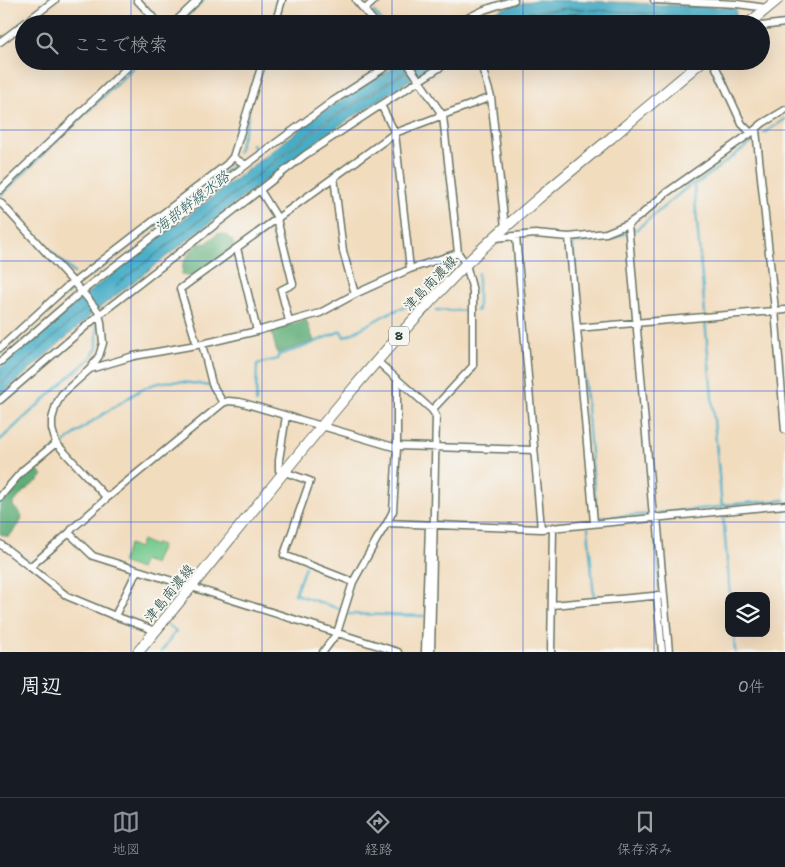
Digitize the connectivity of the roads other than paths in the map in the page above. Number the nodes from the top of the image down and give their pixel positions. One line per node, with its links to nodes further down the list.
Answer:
1 (55, 0): 12 (street)
2 (137, 0): 13 (street)
3 (198, 0): 14 (street)
4 (282, 0): 15 (street)
5 (356, 0): 11 (street)
6 (374, 0): 11 (street)
7 (514, 0): 17 (street)
8 (654, 0): 10 (street)
9 (776, 0): 10 (main road)
10 (767, 8): 18 (main road)
11 (364, 10): 16 (street)
12 (35, 15)
13 (151, 15)
14 (182, 15)
15 (278, 15)
16 (368, 15)
17 (474, 15)
18 (759, 15)
19 (785, 23): 20 (street)
20 (770, 25)
21 (15, 31): 22 (street)
22 (0, 42)
23 (125, 70): 41 (street)
24 (260, 70): 38 (street)
25 (381, 70): 39 (street)
26 (412, 70): 31 (street)
27 (433, 70): 31 (street)
28 (483, 70): 32 (street)
29 (691, 70): 46 (main road, 津島南濃線 / 8)
30 (716, 70): 36 (street)
31 (418, 78): 33 (street); 35 (street)
32 (491, 97): 35 (street); 46 (street)
33 (381, 105): 37 (street); 42 (street)
34 (785, 110): 36 (street)
35 (443, 116): 37 (street); 51 (street)
36 (754, 131): 45 (street); 57 (street)
37 (395, 133): 40 (street); 53 (street)
38 (233, 157): 39 (street); 54 (street)
39 (246, 165): 55 (street)
40 (334, 177): 44 (street); 56 (street)
41 (0, 190)
42 (260, 190): 44 (street); 59 (street)
43 (0, 202): 54 (street)
44 (277, 219): 50 (street); 60 (street)
45 (628, 224): 48 (street); 61 (street)
46 (506, 227): 49 (main road, 津島南濃線 / 8)
47 (516, 236): 48 (street); 49 (street); 79 (street)
48 (569, 236): 62 (street)
49 (494, 238): 52 (main road, 津島南濃線 / 8)
50 (237, 248): 63 (street); 64 (street)
51 (458, 253): 52 (street); 53 (street)
52 (466, 264): 66 (main road, 津島南濃線 / 8); 72 (street)
53 (410, 269): 56 (street)
54 (73, 282): 55 (street); 65 (street)
55 (83, 293): 59 (street); 67 (street)
56 (355, 294): 60 (street)
57 (775, 310): 58 (street); 61 (street); 75 (street)
58 (785, 310)
59 (98, 313): 68 (street); 70 (street)
60 (289, 321): 63 (street)
61 (636, 323): 62 (street); 84 (street)
62 (577, 328): 86 (street)
63 (257, 331): 64 (street)
64 (200, 344): 68 (street); 71 (street)
65 (0, 348)
66 (377, 361): 69 (street); 74 (main road, 津島南濃線 / 8)
67 (0, 362)
68 (90, 369): 76 (street)
69 (397, 379): 72 (street); 77 (street)
70 (0, 400)
71 (223, 403): 73 (street); 82 (street)
72 (432, 410): 78 (street)
73 (286, 416): 74 (street); 80 (street)
74 (321, 427): 77 (street); 80 (main road, 津島南濃線 / 8)
75 (785, 430)
76 (56, 443): 81 (street); 82 (street)
77 (396, 447): 78 (street); 85 (street)
78 (436, 447): 79 (street); 87 (street)
79 (534, 450): 89 (street)
80 (284, 472): 94 (street); 95 (main road, 津島南濃線 / 8)
81 (0, 497)
82 (107, 498): 90 (street)
83 (785, 505): 84 (street)
84 (655, 517): 86 (street); 96 (street)
85 (387, 523): 87 (street); 94 (street)
86 (594, 523): 88 (street)
87 (431, 525): 89 (street); 104 (street); 105 (street)
88 (553, 527): 89 (street); 97 (street)
89 (541, 529)
90 (69, 533): 92 (street); 93 (street)
91 (0, 544): 92 (street)
92 (30, 567): 98 (street)
93 (137, 571): 95 (street); 98 (street)
94 (353, 582): 100 (street)
95 (191, 588): 99 (main road, 津島南濃線 / 8); 100 (street)
96 (660, 595): 97 (street); 107 (street); 108 (street)
97 (552, 605): 106 (street)
98 (115, 616): 99 (street)
99 (155, 632): 101 (main road, 津島南濃線 / 8)
100 (337, 633): 102 (street); 103 (street)
101 (138, 652)
102 (323, 652)
103 (398, 652)
104 (425, 652)
105 (431, 652)
106 (551, 652)
107 (662, 652)
108 (669, 652)

